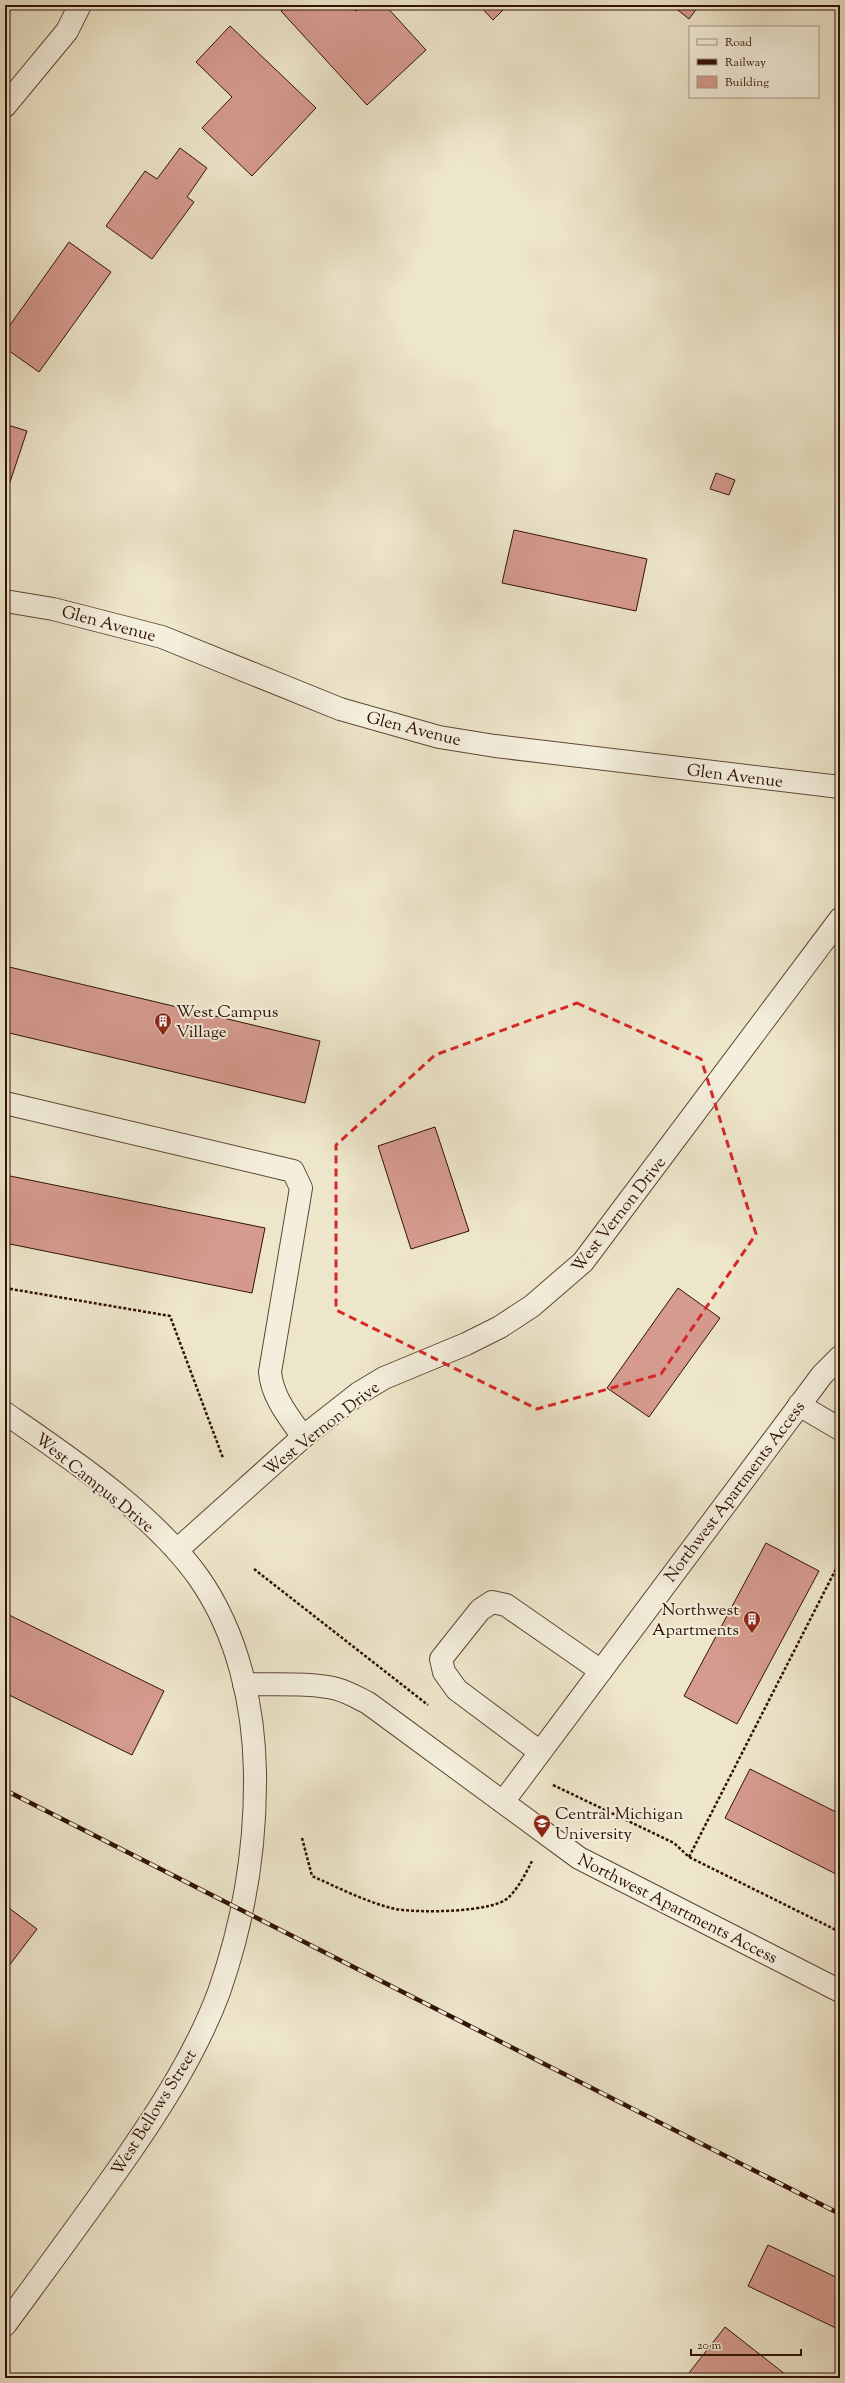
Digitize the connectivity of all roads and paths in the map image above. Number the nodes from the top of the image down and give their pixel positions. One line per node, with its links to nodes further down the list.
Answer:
1 (80, 5): 2 (street)
2 (5, 106)
3 (5, 601): 4 (street, Glen Avenue)
4 (840, 787)
5 (840, 919): 12 (street, West Vernon Drive)
6 (5, 1103): 12 (street)
7 (5, 1288): 13 (path)
8 (840, 1357): 9 (street, Northwest Apartments Access)
9 (799, 1405): 11 (street); 17 (street, Northwest Apartments Access)
10 (5, 1413): 14 (street, West Campus Drive)
11 (840, 1429)
12 (303, 1437): 14 (street, West Vernon Drive)
13 (223, 1458)
14 (177, 1550): 18 (street, West Campus Drive)
15 (840, 1561): 25 (path)
16 (254, 1568): 19 (path)
17 (601, 1671): 20 (street, Northwest Apartments Access); 20 (street)
18 (244, 1684): 22 (street, Northwest Apartments Access); 28 (street, West Bellows Street)
19 (433, 1709)
20 (540, 1752): 21 (street, Northwest Apartments Access)
21 (525, 1772): 22 (street, Northwest Apartments Access); 25 (path)
22 (503, 1802): 23 (street, Northwest Apartments Access)
23 (547, 1835): 24 (path); 27 (street, Northwest Apartments Access)
24 (302, 1838)
25 (689, 1857): 26 (path)
26 (840, 1932)
27 (840, 1991)
28 (5, 2325)

